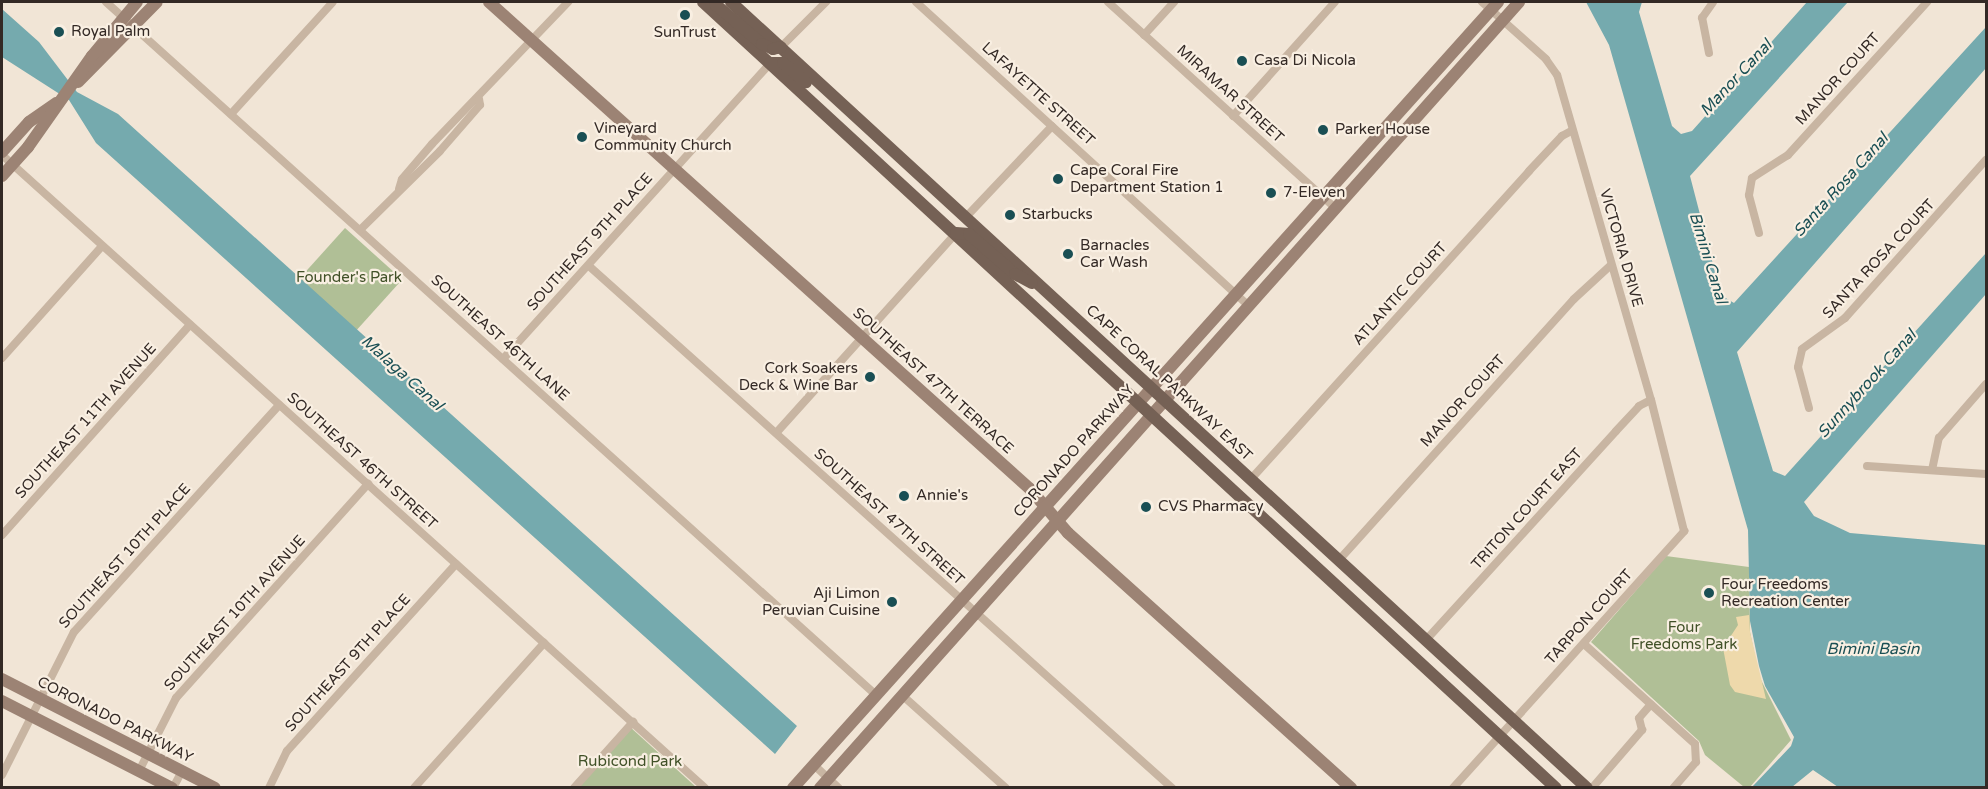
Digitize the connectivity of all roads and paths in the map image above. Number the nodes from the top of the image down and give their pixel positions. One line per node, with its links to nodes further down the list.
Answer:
1 (106, 2): 19 (street, SOUTHEAST 46TH LANE)
2 (137, 2): 19 (street)
3 (157, 2): 21 (street)
4 (333, 2): 30 (street)
5 (489, 2): 23 (street, SOUTHEAST 47TH TERRACE)
6 (568, 2): 23 (street)
7 (703, 2): 26 (main road)
8 (708, 2): 24 (main road)
9 (731, 2): 24 (main road, CAPE CORAL PARKWAY EAST)
10 (826, 2): 24 (street)
11 (916, 2): 32 (street, LAFAYETTE STREET)
12 (1108, 2): 22 (street, MIRAMAR STREET)
13 (1174, 2): 22 (street)
14 (1335, 2): 31 (street)
15 (1518, 2): 20 (street)
16 (1713, 2): 25 (street)
17 (1927, 2): 44 (street, MANOR COURT)
18 (1491, 4): 20 (street, VICTORIA DRIVE); 40 (street, CORONADO PARKWAY)
19 (124, 17): 21 (street, SOUTHEAST 46TH LANE); 27 (street)
20 (1502, 20): 33 (street, VICTORIA DRIVE); 41 (street)
21 (134, 27): 27 (street); 30 (street, SOUTHEAST 46TH LANE)
22 (1144, 34): 31 (street, MIRAMAR STREET)
23 (532, 40): 38 (street, SOUTHEAST 47TH TERRACE); 43 (street)
24 (781, 47): 29 (main road, CAPE CORAL PARKWAY EAST)
25 (1709, 53)
26 (770, 63): 29 (main road); 37 (main road); 38 (street, SOUTHEAST 9TH PLACE)
27 (75, 84): 28 (street)
28 (61, 98): 34 (street); 36 (street)
29 (850, 111): 42 (main road, CAPE CORAL PARKWAY EAST)
30 (231, 114): 43 (street, SOUTHEAST 46TH LANE)
31 (1233, 116): 40 (street, MIRAMAR STREET)
32 (1052, 126): 42 (street); 50 (street, LAFAYETTE STREET)
33 (1571, 131): 47 (street, VICTORIA DRIVE); 68 (street, ATLANTIC COURT)
34 (2, 154): 36 (street, SOUTHEAST 46TH STREET)
35 (1986, 160): 62 (street, SANTA ROSA COURT)
36 (12, 165): 39 (street); 46 (street, SOUTHEAST 46TH STREET)
37 (885, 168): 42 (main road); 45 (main road)
38 (675, 169): 48 (street, SOUTHEAST 9TH PLACE); 53 (street, SOUTHEAST 47TH TERRACE)
39 (2, 176)
40 (1322, 197): 41 (street, MIRAMAR STREET); 50 (street, CORONADO PARKWAY)
41 (1334, 207): 51 (street)
42 (966, 217): 49 (main road, CAPE CORAL PARKWAY EAST)
43 (360, 231): 55 (street, SOUTHEAST 46TH LANE)
44 (1759, 232)
45 (956, 233): 49 (main road); 53 (street); 60 (main road)
46 (102, 246): 52 (street, SOUTHEAST 46TH STREET); 54 (street)
47 (1611, 265): 59 (street, VICTORIA DRIVE); 74 (street, MANOR COURT)
48 (589, 266): 55 (street, SOUTHEAST 9TH PLACE); 64 (street, SOUTHEAST 47TH STREET)
49 (1039, 285): 57 (main road, CAPE CORAL PARKWAY EAST)
50 (1235, 293): 51 (street, LAFAYETTE STREET); 57 (street, CORONADO PARKWAY)
51 (1247, 304): 58 (street)
52 (190, 326): 61 (street, SOUTHEAST 46TH STREET); 73 (street, SOUTHEAST 11TH AVENUE)
53 (862, 337): 64 (street); 70 (street, SOUTHEAST 47TH TERRACE)
54 (2, 358)
55 (503, 359): 83 (street, SOUTHEAST 46TH LANE)
56 (1986, 384): 66 (street)
57 (1151, 387): 58 (main road, CAPE CORAL PARKWAY EAST); 60 (street, CORONADO PARKWAY)
58 (1164, 399): 63 (street); 68 (main road, CAPE CORAL PARKWAY EAST)
59 (1651, 400): 72 (street, VICTORIA DRIVE); 78 (street, TRITON COURT EAST)
60 (1139, 401): 63 (main road); 70 (street, CORONADO PARKWAY)
61 (279, 405): 69 (street, SOUTHEAST 46TH STREET); 85 (street, SOUTHEAST 10TH PLACE)
62 (1809, 408)
63 (1152, 413): 71 (street); 91 (main road)
64 (777, 432): 76 (street, SOUTHEAST 47TH STREET)
65 (1867, 466): 66 (street)
66 (1932, 470): 67 (street)
67 (1986, 474)
68 (1251, 479): 74 (main road, CAPE CORAL PARKWAY EAST)
69 (368, 484): 75 (street, SOUTHEAST 46TH STREET); 92 (street, SOUTHEAST 10TH AVENUE)
70 (1045, 506): 71 (street, SOUTHEAST 47TH TERRACE); 76 (street, CORONADO PARKWAY)
71 (1057, 520): 77 (street); 108 (street, SOUTHEAST 47TH TERRACE)
72 (1684, 531): 80 (street, TARPON COURT)
73 (2, 535)
74 (1339, 560): 78 (main road, CAPE CORAL PARKWAY EAST)
75 (456, 564): 79 (street, SOUTHEAST 46TH STREET); 100 (street, SOUTHEAST 9TH PLACE)
76 (961, 600): 77 (street, SOUTHEAST 47TH STREET); 81 (street, CORONADO PARKWAY)
77 (977, 613): 84 (street); 107 (street, SOUTHEAST 47TH STREET)
78 (1426, 640): 89 (main road, CAPE CORAL PARKWAY EAST)
79 (544, 643): 90 (street, SOUTHEAST 46TH STREET); 101 (street)
80 (1584, 644): 87 (street); 89 (street, TARPON COURT)
81 (917, 649): 83 (street, CORONADO PARKWAY); 84 (street)
82 (2, 679): 85 (street, CORONADO PARKWAY)
83 (876, 695): 93 (street, CORONADO PARKWAY)
84 (903, 696): 97 (street); 106 (street)
85 (39, 698): 88 (street, SOUTHEAST 10TH PLACE); 92 (street, CORONADO PARKWAY)
86 (2, 701): 88 (street)
87 (1651, 704): 112 (street); 113 (street)
88 (31, 716): 94 (street); 96 (street, SOUTHEAST 10TH PLACE)
89 (1514, 721): 91 (street, TARPON COURT); 111 (main road, CAPE CORAL PARKWAY EAST)
90 (633, 722): 102 (street); 103 (street, SOUTHEAST 46TH STREET)
91 (1500, 735): 109 (street, TARPON COURT); 110 (main road)
92 (148, 753): 94 (street, SOUTHEAST 10TH AVENUE); 95 (street, CORONADO PARKWAY)
93 (814, 765): 97 (street); 104 (street, CORONADO PARKWAY)
94 (139, 771): 98 (street)
95 (182, 771): 98 (street); 99 (street, CORONADO PARKWAY)
96 (2, 775)
97 (824, 783): 105 (street)
98 (172, 788)
99 (214, 788)
100 (269, 788)
101 (414, 788)
102 (574, 788)
103 (705, 788)
104 (793, 788)
105 (839, 788)
106 (1006, 788)
107 (1172, 788)
108 (1351, 788)
109 (1453, 788)
110 (1556, 788)
111 (1587, 788)
112 (1592, 788)
113 (1673, 788)

